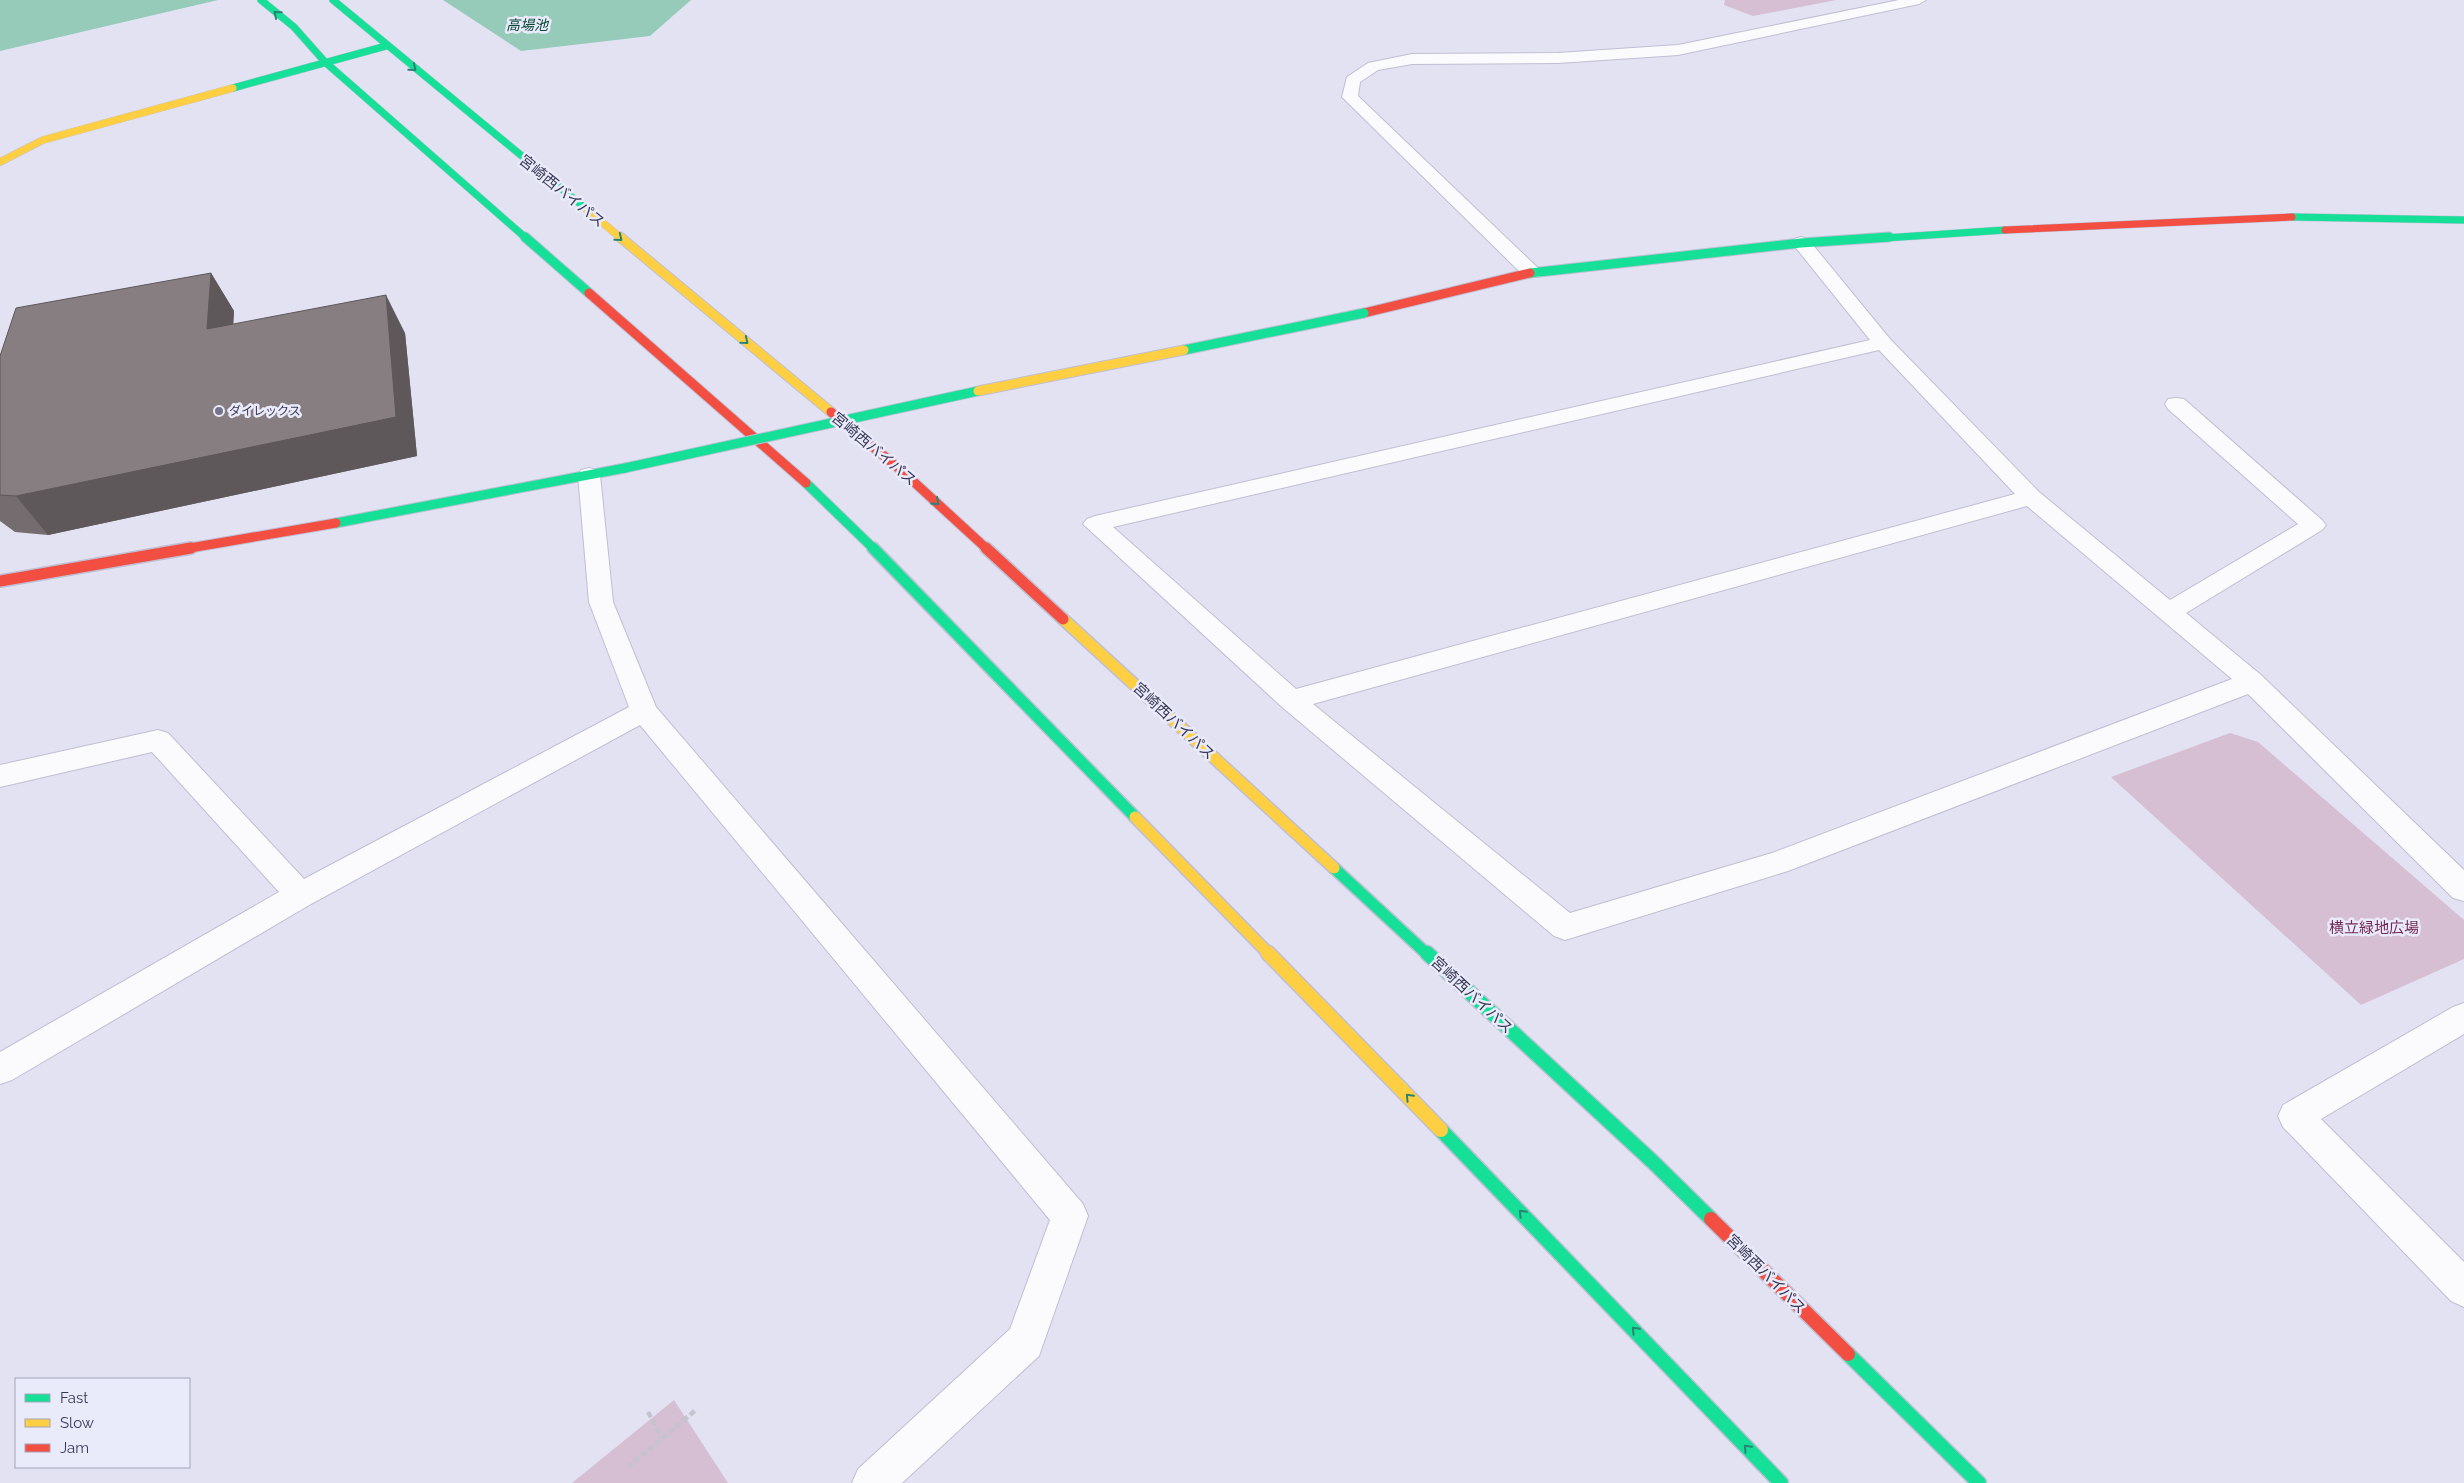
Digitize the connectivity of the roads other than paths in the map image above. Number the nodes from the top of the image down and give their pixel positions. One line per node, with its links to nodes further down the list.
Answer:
1 (261, 0): 5 (main road, one-way to 1)
2 (333, 0): 4 (main road, 宮崎西バイパス)
3 (1919, 0): 9 (street)
4 (386, 46): 5 (main road); 27 (main road, 宮崎西バイパス, one-way to 27)
5 (325, 62): 6 (main road); 26 (main road, one-way to 5)
6 (0, 162)
7 (2464, 220): 8 (main road)
8 (1801, 243): 9 (main road); 10 (street)
9 (1532, 273): 12 (main road, bridge)
10 (1883, 343): 13 (street); 17 (street)
11 (2176, 404): 15 (street)
12 (589, 475): 14 (main road); 18 (street)
13 (2030, 497): 15 (street); 17 (street)
14 (0, 581)
15 (2168, 612): 16 (street)
16 (2252, 682): 17 (street); 20 (street)
17 (1291, 700)
18 (644, 711): 21 (street); 25 (street)
19 (0, 776): 21 (street)
20 (2464, 890)
21 (300, 895): 23 (street)
22 (2464, 1017): 24 (street)
23 (0, 1069)
24 (2464, 1288)
25 (872, 1483)
26 (1781, 1483)
27 (1979, 1483)

